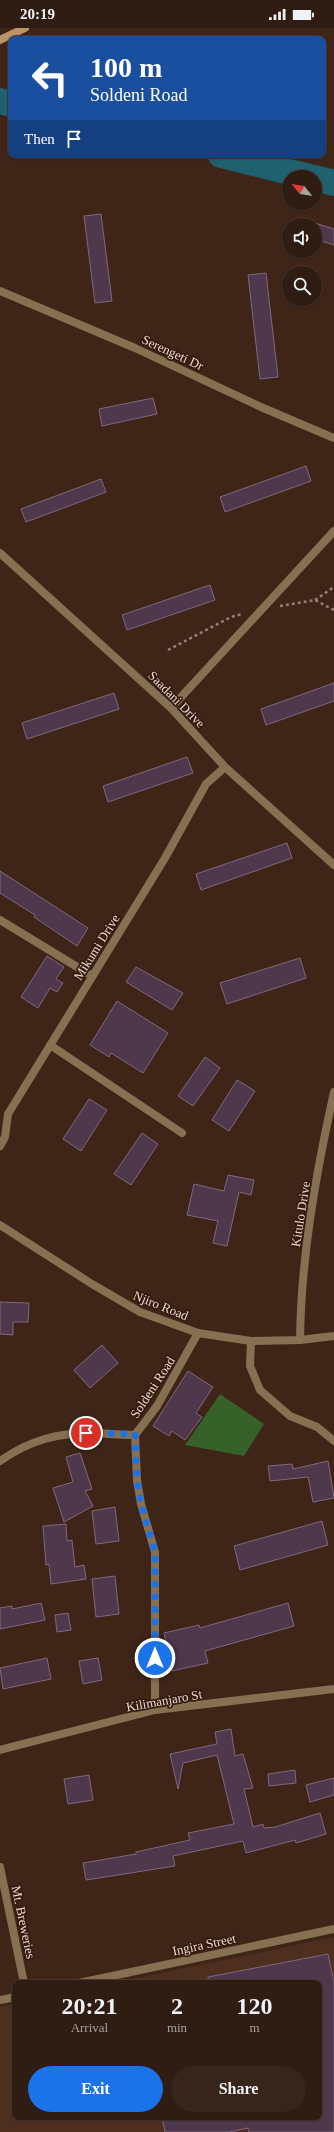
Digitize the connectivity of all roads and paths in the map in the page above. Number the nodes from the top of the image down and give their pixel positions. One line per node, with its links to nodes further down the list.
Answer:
1 (25, 28): 2 (main road)
2 (8, 36)
3 (0, 291): 4 (street, Serengeti Dr)
4 (334, 438)
5 (334, 531): 9 (street)
6 (0, 553): 9 (street, Saadani Drive)
7 (334, 586): 8 (path)
8 (315, 600)
9 (171, 708): 10 (street, Saadani Drive)
10 (225, 767): 11 (street, Saadani Drive); 13 (street, Mikumi Drive)
11 (334, 865)
12 (0, 920): 13 (street)
13 (92, 976): 14 (street, Mikumi Drive)
14 (50, 1046): 16 (street); 17 (street, Mikumi Drive)
15 (334, 1092): 21 (street, Kitulo Drive)
16 (182, 1133)
17 (0, 1146)
18 (0, 1225): 19 (street, Njiro Road)
19 (198, 1333): 22 (street, Njiro Road); 23 (street, Soldeni Road)
20 (334, 1336): 21 (street, Njiro Road)
21 (300, 1340): 22 (street, Njiro Road)
22 (251, 1341): 24 (street)
23 (135, 1434): 25 (street, Soldeni Road); 27 (street)
24 (334, 1441)
25 (0, 1461)
26 (334, 1690): 27 (street, Kilimanjaro St)
27 (155, 1710): 28 (street, Kilimanjaro St)
28 (0, 1750)
29 (0, 1867): 31 (street, Mt. Breweries)
30 (334, 1929): 32 (street, Ingira Street)
31 (23, 1980)
32 (93, 1980)
33 (12, 1998): 34 (street)
34 (0, 2000)

